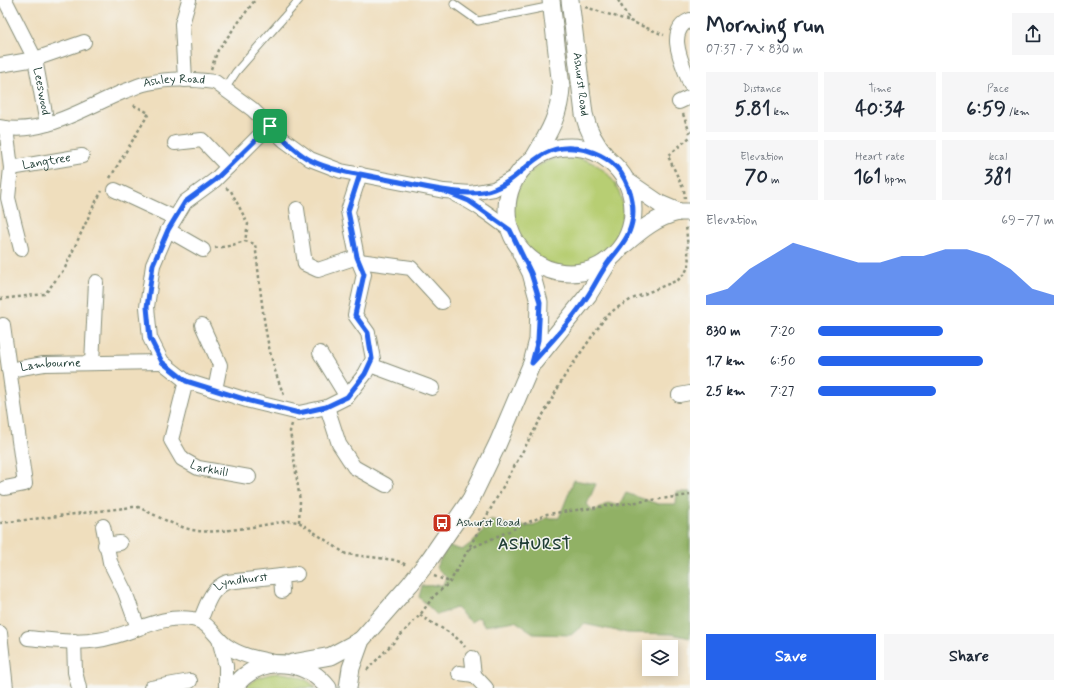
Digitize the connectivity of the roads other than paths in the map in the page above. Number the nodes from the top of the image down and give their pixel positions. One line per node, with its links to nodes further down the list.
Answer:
1 (5, 0): 9 (street, Leeswood)
2 (189, 0): 11 (street)
3 (299, 0): 13 (lane)
4 (570, 0): 20 (street, Ashurst Road)
5 (552, 3): 6 (lane); 19 (street, Ashurst Road)
6 (454, 4)
7 (690, 20): 12 (street)
8 (84, 42): 9 (street, Leeswood)
9 (35, 59): 10 (street, Leeswood); 14 (street, Leeswood)
10 (0, 65)
11 (185, 80): 13 (street, Ashley Road); 14 (street, Ashley Road)
12 (690, 84)
13 (225, 90): 15 (street, Ashley Road)
14 (47, 124): 16 (street, Ashley Road)
15 (270, 126): 21 (street); 23 (street, Ashley Road)
16 (3, 128): 22 (street)
17 (175, 143): 21 (street)
18 (82, 156): 22 (street, Langtree)
19 (534, 158): 20 (street); 24 (street)
20 (610, 162): 25 (street)
21 (228, 167): 30 (street)
22 (11, 168): 33 (street)
23 (360, 174): 27 (street, Ashley Road); 36 (street)
24 (518, 175): 27 (street, Ashley Road); 31 (street)
25 (625, 180): 29 (street); 35 (street)
26 (110, 185): 30 (street)
27 (444, 191): 31 (street, Ashley Road)
28 (297, 209): 36 (street)
29 (685, 212): 35 (street)
30 (172, 224): 34 (street); 42 (street)
31 (510, 230): 32 (street)
32 (519, 248): 35 (street); 44 (street)
33 (20, 249)
34 (203, 250)
35 (616, 253): 44 (street)
36 (358, 259): 38 (street); 45 (street)
37 (96, 282): 43 (street, Lambourne)
38 (442, 302)
39 (3, 325): 46 (street, Lambourne)
40 (202, 325): 49 (street)
41 (320, 353): 50 (street)
42 (162, 362): 43 (street, Lambourne); 47 (street)
43 (92, 363): 46 (street, Lambourne)
44 (532, 363): 66 (street, bridge)
45 (370, 365): 48 (street); 50 (street)
46 (9, 370): 54 (street, Lambourne)
47 (186, 381): 49 (street); 52 (street, Larkhill)
48 (432, 388)
49 (215, 390): 51 (street)
50 (347, 397): 51 (street)
51 (326, 407): 53 (street)
52 (249, 477)
53 (386, 485)
54 (5, 488)
55 (102, 526): 57 (street)
56 (120, 543): 57 (street)
57 (105, 545): 62 (street)
58 (297, 574): 59 (street, Lyndhurst)
59 (281, 576): 60 (street, Lyndhurst); 61 (street, Lyndhurst)
60 (282, 591)
61 (200, 621): 62 (street); 65 (street)
62 (138, 628): 67 (street)
63 (0, 633): 74 (street)
64 (28, 638): 67 (street)
65 (219, 639): 69 (street); 77 (street)
66 (361, 640): 69 (street); 73 (street)
67 (74, 641): 75 (street)
68 (472, 658): 71 (street)
69 (283, 663): 78 (street); 79 (street)
70 (459, 673): 71 (street)
71 (474, 675): 80 (street)
72 (190, 681): 76 (street)
73 (348, 684)
74 (6, 688)
75 (79, 688)
76 (151, 688)
77 (226, 688)
78 (233, 688)
79 (328, 688)
80 (486, 688)

